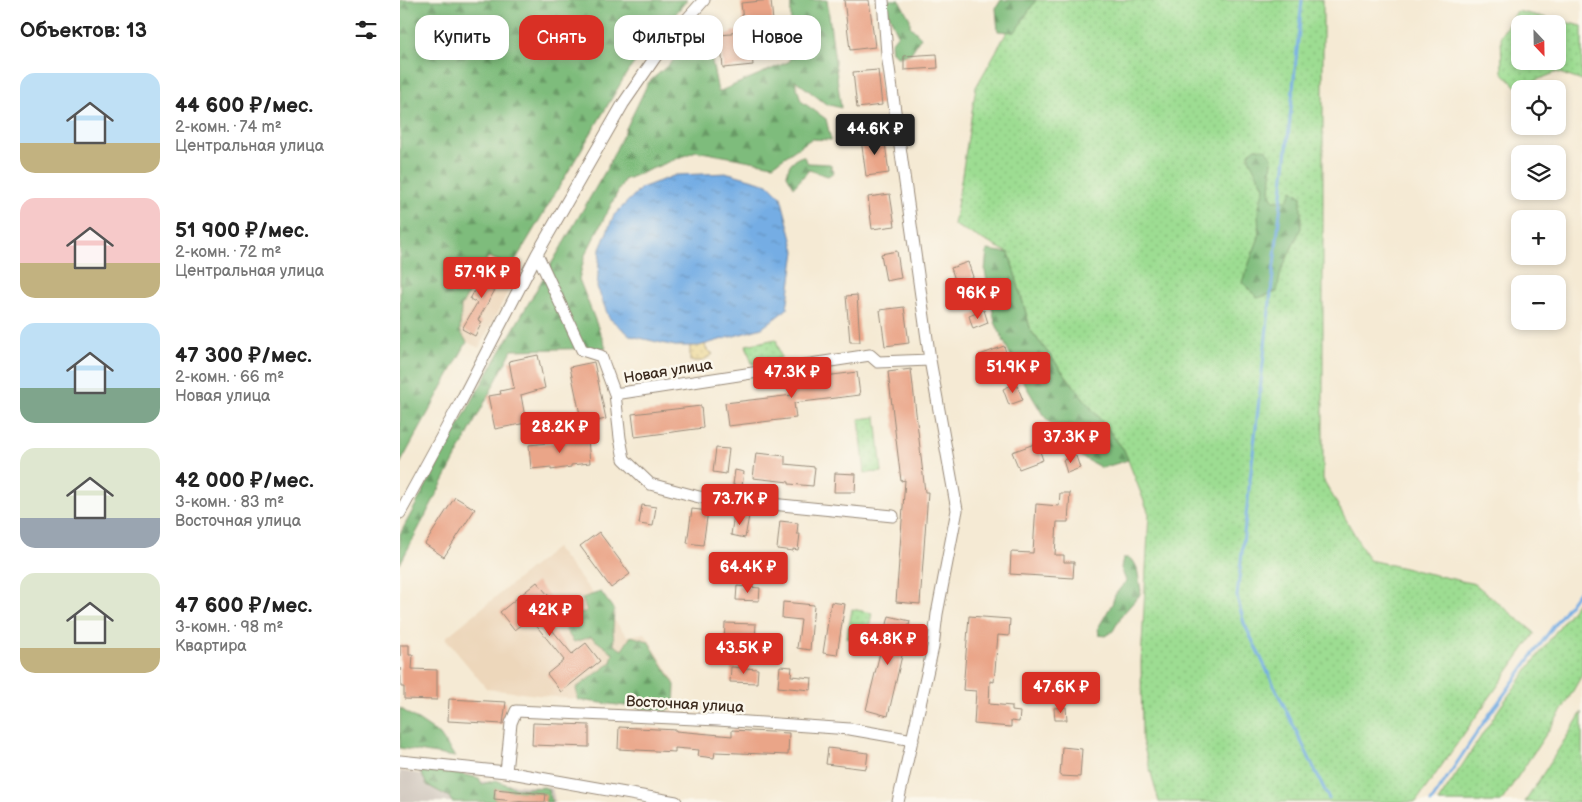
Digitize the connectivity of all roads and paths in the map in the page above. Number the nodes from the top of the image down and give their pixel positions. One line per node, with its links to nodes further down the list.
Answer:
1 (704, 0): 3 (street)
2 (883, 0): 4 (street)
3 (538, 254): 5 (street); 6 (street)
4 (930, 360): 5 (street, Новая улица); 8 (street)
5 (615, 394): 7 (street)
6 (400, 513)
7 (893, 516)
8 (913, 740): 10 (street, Восточная улица); 12 (street)
9 (400, 761): 10 (street)
10 (506, 772): 11 (street)
11 (676, 802)
12 (898, 802)

